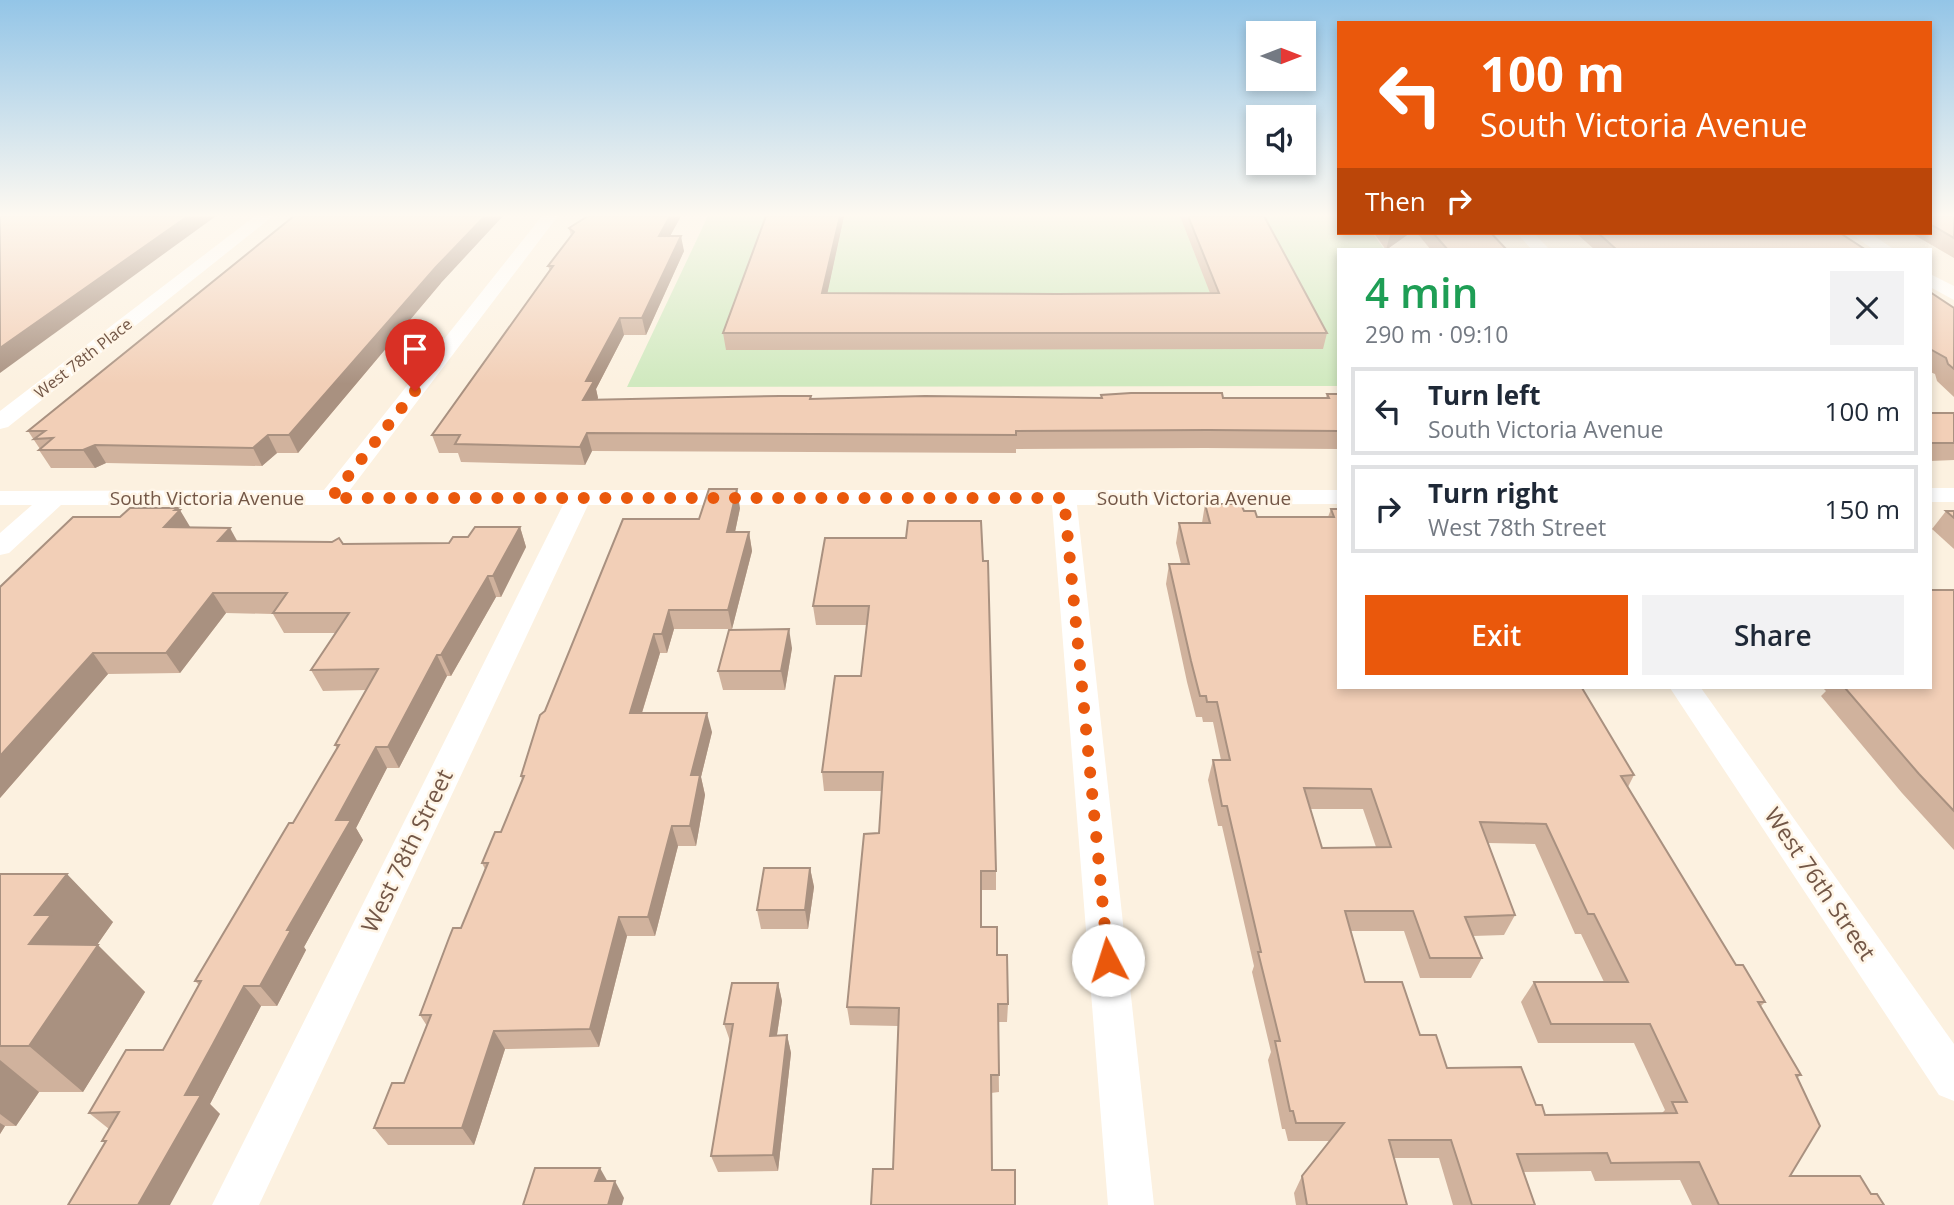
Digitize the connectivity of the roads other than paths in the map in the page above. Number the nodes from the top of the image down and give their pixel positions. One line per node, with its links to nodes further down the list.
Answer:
1 (193, 272): 5 (street, West 78th Place)
2 (507, 272): 12 (street)
3 (1932, 280): 4 (street)
4 (1954, 294)
5 (0, 422)
6 (1932, 495): 7 (street)
7 (1954, 495)
8 (55, 497): 11 (street, South Victoria Avenue); 12 (street, South Victoria Avenue); 14 (street)
9 (579, 497): 12 (street, South Victoria Avenue); 13 (street, South Victoria Avenue); 17 (street, West 78th Street)
10 (1337, 497): 13 (street, South Victoria Avenue)
11 (0, 498)
12 (331, 498)
13 (1064, 498): 18 (street)
14 (0, 547)
15 (1686, 689): 16 (street, West 76th Street)
16 (1954, 1080)
17 (235, 1205)
18 (1131, 1205)

